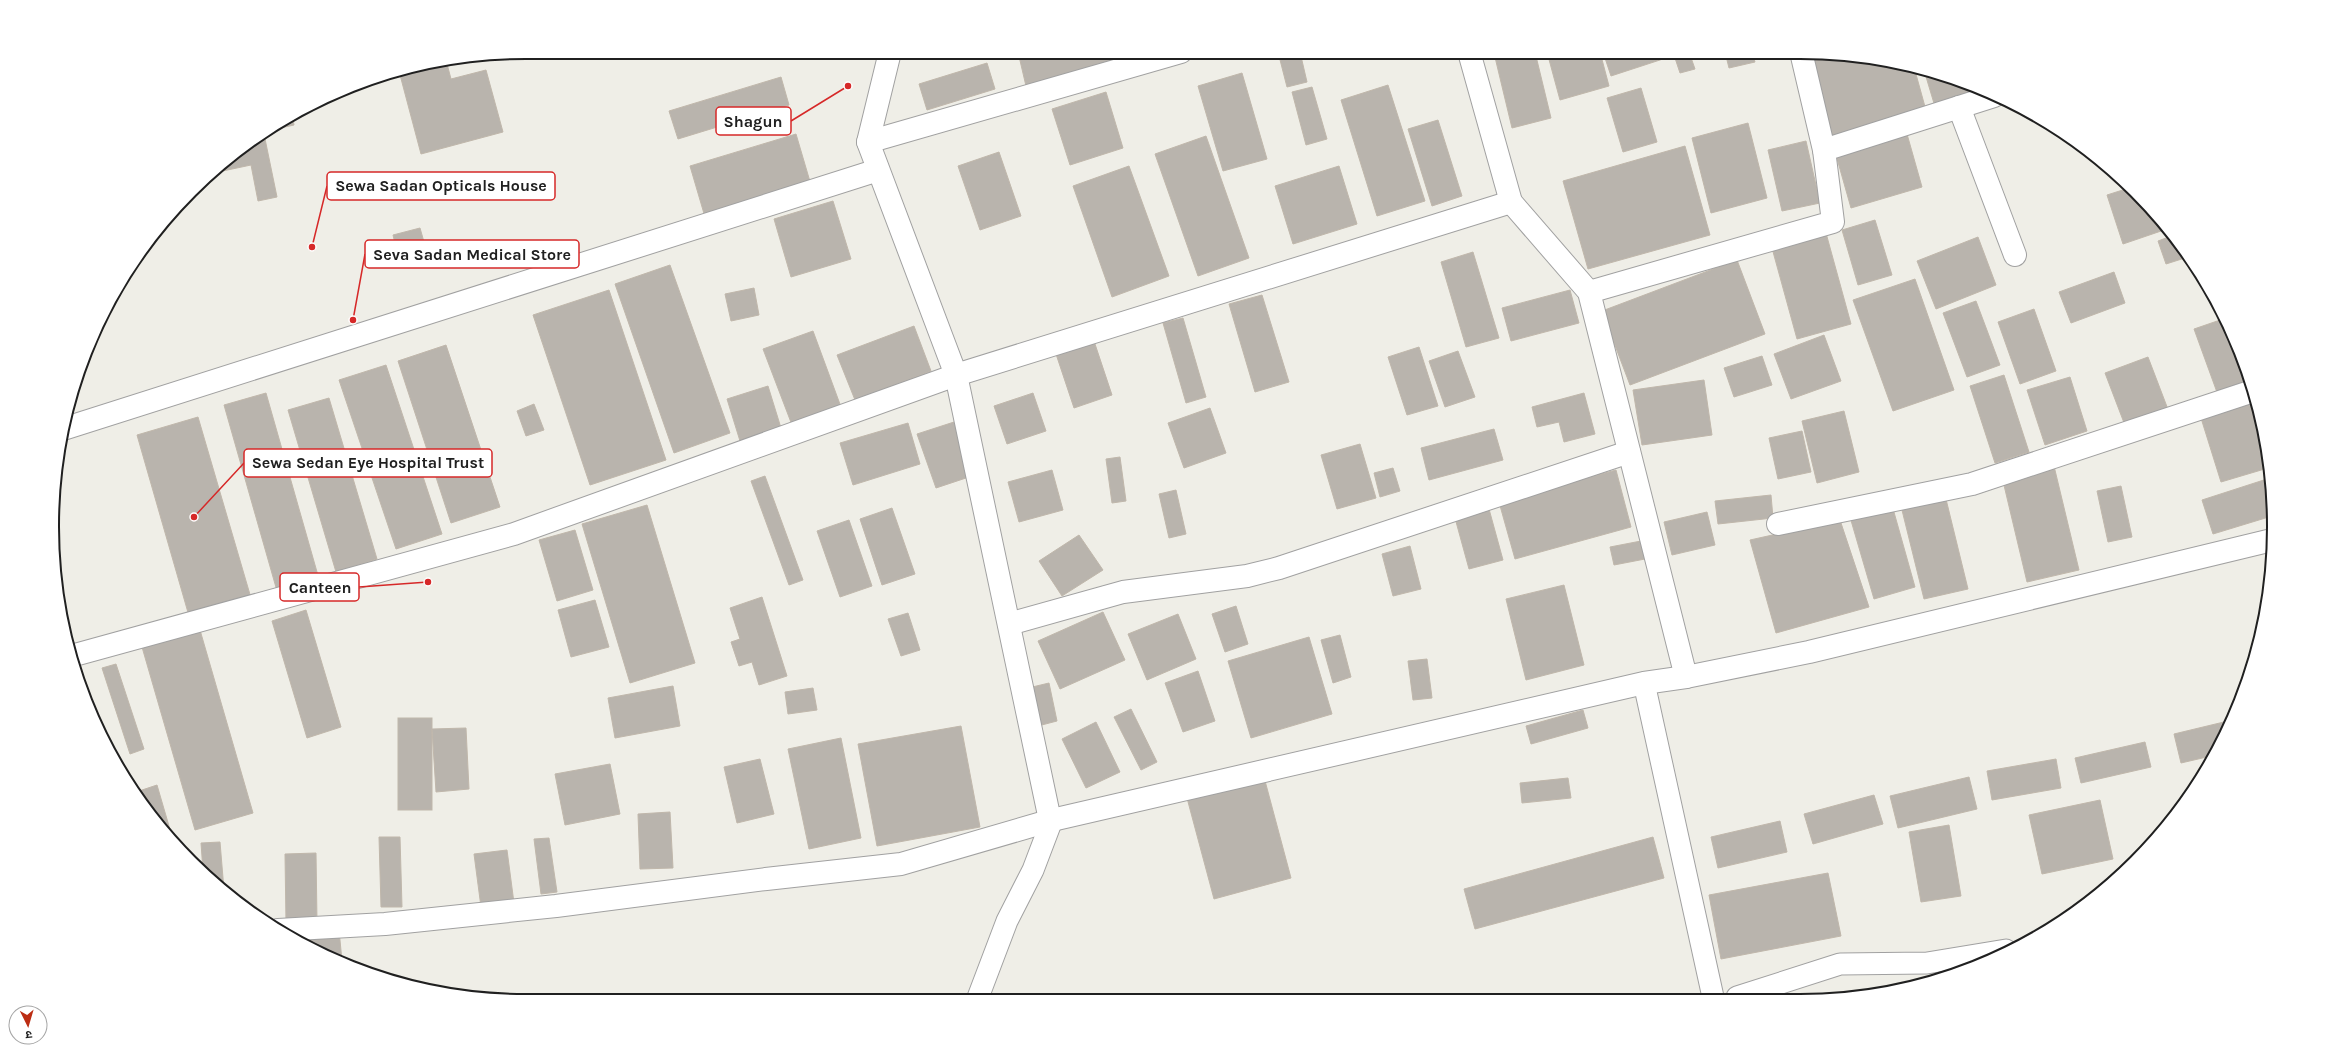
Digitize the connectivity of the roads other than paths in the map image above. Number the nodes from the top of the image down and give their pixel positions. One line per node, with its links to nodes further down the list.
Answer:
1 (888, 59): 7 (street)
2 (1157, 59): 7 (street)
3 (1470, 59): 10 (street)
4 (1803, 59): 8 (street)
5 (1986, 98): 6 (street)
6 (1959, 107): 8 (street); 11 (street)
7 (868, 142): 9 (street)
8 (1824, 150): 12 (street)
9 (878, 170): 13 (street); 15 (street)
10 (1511, 202): 12 (street); 13 (street)
11 (2015, 255)
12 (1589, 292): 16 (street)
13 (956, 375): 19 (street); 20 (street)
14 (2247, 393): 17 (street)
15 (70, 427)
16 (1629, 452): 19 (street); 21 (street)
17 (1778, 524)
18 (2267, 541): 21 (street)
19 (1009, 624): 23 (street)
20 (77, 654)
21 (1686, 677): 22 (street)
22 (1644, 683): 23 (street); 27 (lane)
23 (1051, 820): 24 (street); 26 (lane)
24 (290, 929)
25 (1991, 952): 28 (lane)
26 (979, 994)
27 (1712, 994)
28 (1746, 994)

